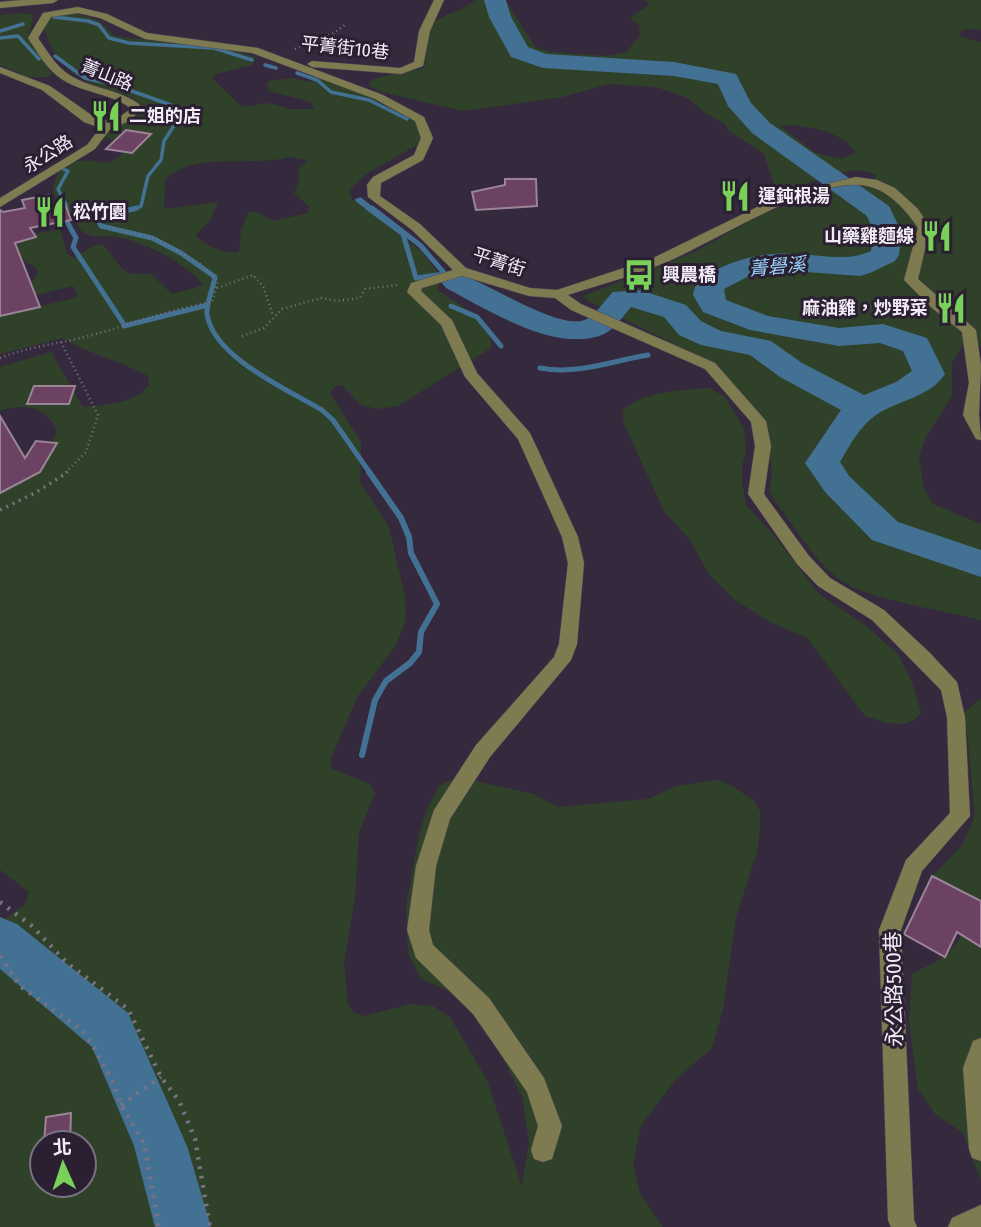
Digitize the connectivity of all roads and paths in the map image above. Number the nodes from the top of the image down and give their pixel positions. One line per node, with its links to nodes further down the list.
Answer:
1 (53, 0): 3 (street)
2 (439, 0): 5 (street, 平菁街10巷)
3 (0, 5)
4 (345, 24): 5 (path)
5 (285, 58): 7 (street, 菁山路); 10 (street, 平菁街)
6 (0, 70): 7 (street, 菁山路)
7 (107, 125): 8 (street, 永公路)
8 (0, 202)
9 (102, 226): 12 (path)
10 (461, 271): 11 (street); 13 (street, 平菁街)
11 (426, 281): 14 (path); 26 (street)
12 (216, 289): 14 (path); 16 (path)
13 (558, 294): 18 (street, 平菁街); 30 (street, 永公路500巷)
14 (272, 316): 15 (path)
15 (242, 336)
16 (61, 342): 17 (path); 19 (path)
17 (0, 358)
18 (981, 435)
19 (0, 510)
20 (0, 902): 23 (path)
21 (0, 956): 24 (path)
22 (981, 1049): 25 (street)
23 (161, 1077): 24 (path); 29 (path)
24 (121, 1105): 28 (path)
25 (981, 1149)
26 (543, 1150)
27 (981, 1218): 31 (street)
28 (159, 1227)
29 (210, 1227)
30 (904, 1227)
31 (961, 1227)

